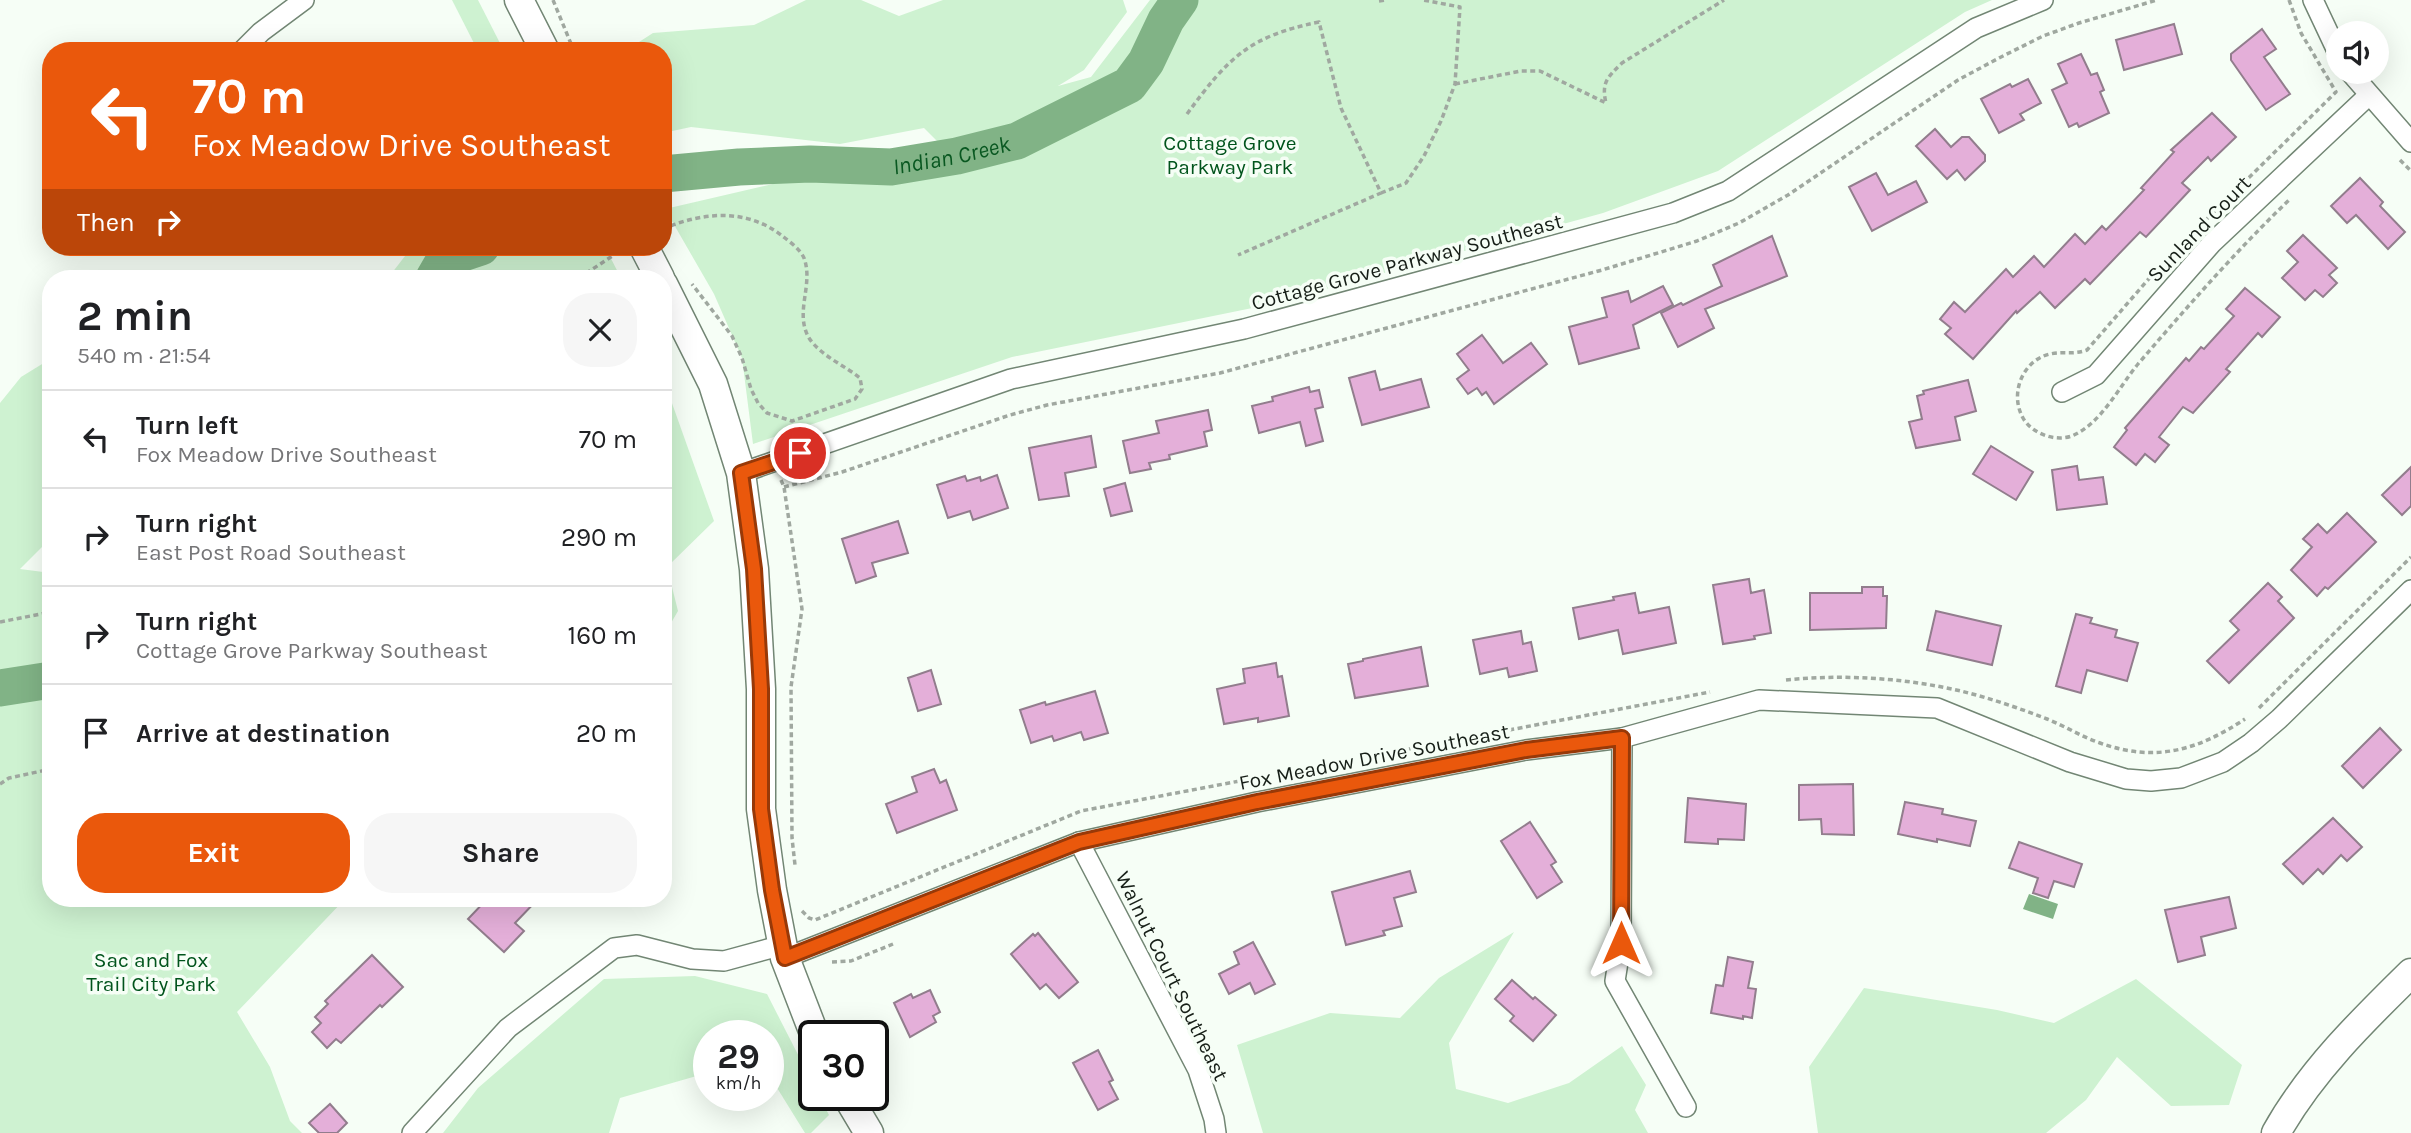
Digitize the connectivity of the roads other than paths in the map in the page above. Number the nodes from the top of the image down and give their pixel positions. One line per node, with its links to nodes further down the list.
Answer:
1 (304, 0): 6 (street)
2 (519, 0): 7 (main road)
3 (2043, 0): 13 (street, Cottage Grove Parkway Southeast)
4 (2313, 0): 5 (street)
5 (2326, 28)
6 (252, 42)
7 (540, 42)
8 (2360, 84): 9 (street)
9 (2369, 95): 10 (street); 12 (street, Sunland Court)
10 (2411, 142)
11 (676, 283): 13 (main road)
12 (2062, 392)
13 (741, 473): 17 (main road)
14 (2411, 590): 15 (street, Fox Meadow Drive Southeast)
15 (1622, 738): 16 (street, Fox Meadow Drive Southeast); 20 (street)
16 (1079, 842): 17 (street, Fox Meadow Drive Southeast); 24 (street, Walnut Court Southeast)
17 (784, 951): 19 (main road); 22 (street, Fox Meadow Drive Southeast)
18 (2411, 972): 25 (main road)
19 (809, 1020)
20 (1686, 1107)
21 (856, 1111): 23 (main road)
22 (412, 1133)
23 (869, 1133)
24 (1216, 1133)
25 (2276, 1133)

